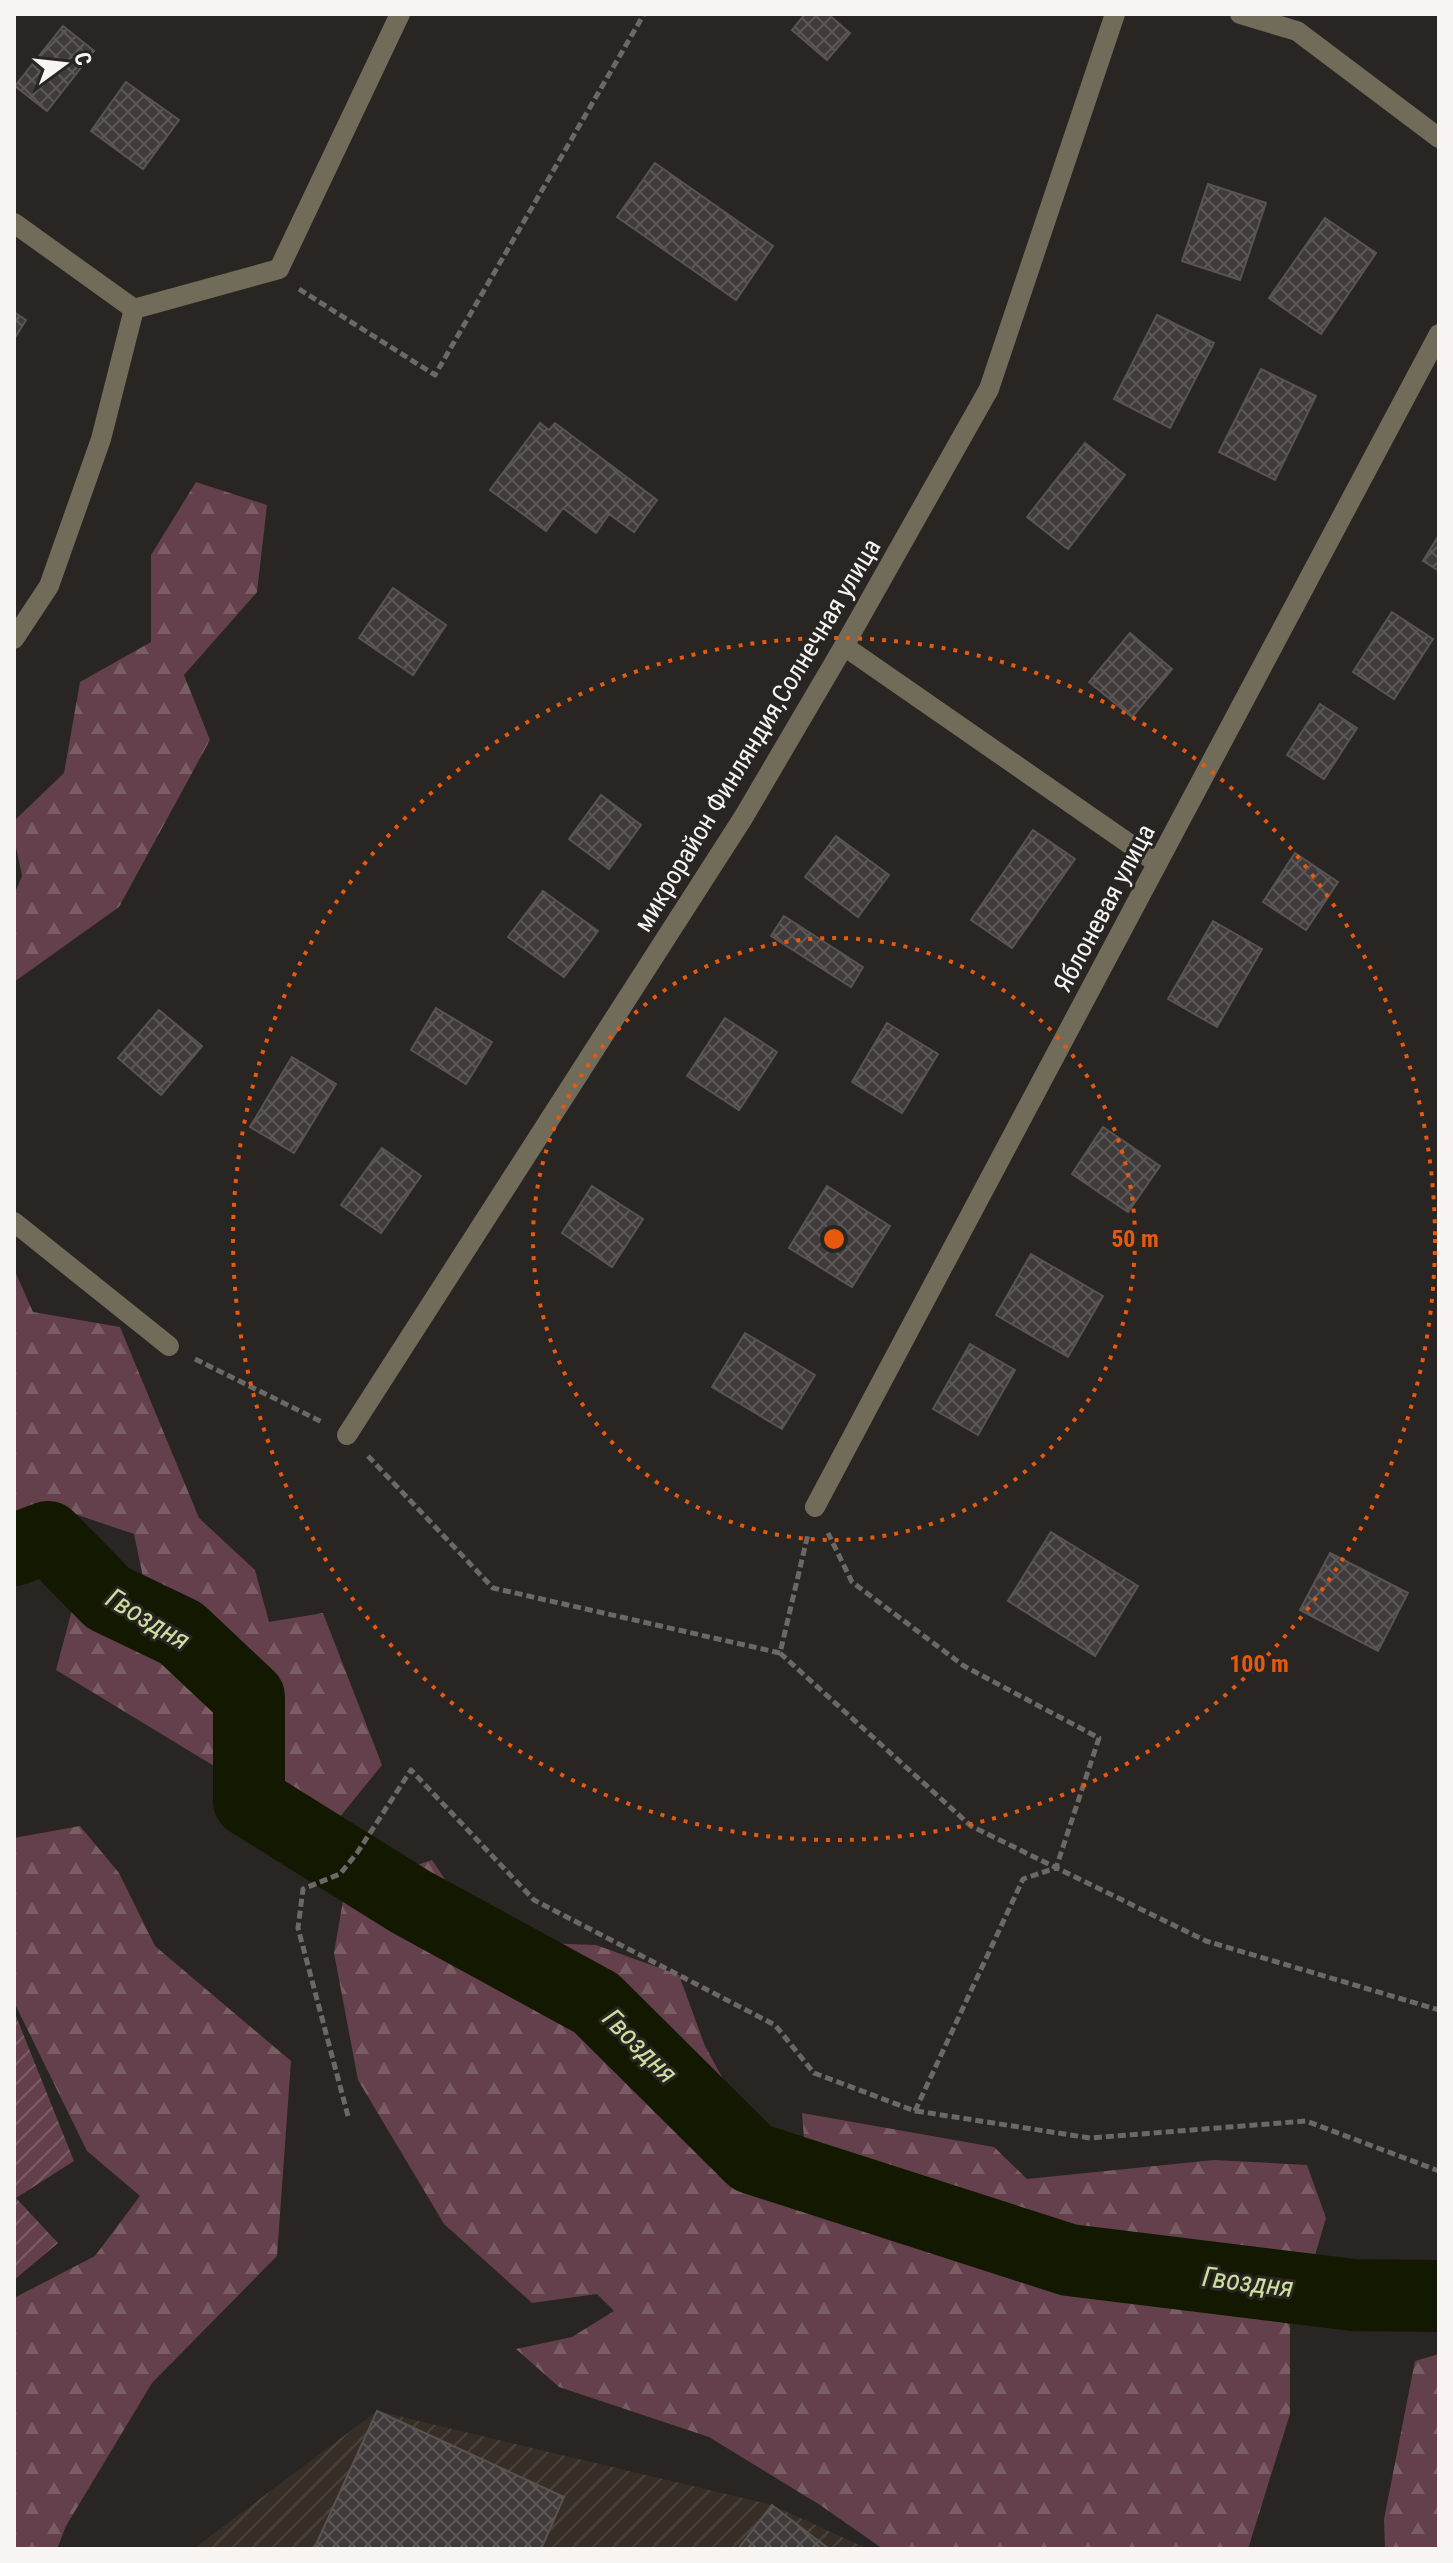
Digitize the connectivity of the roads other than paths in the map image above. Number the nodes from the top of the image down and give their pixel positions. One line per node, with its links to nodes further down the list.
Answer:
1 (400, 14): 6 (street)
2 (1115, 14): 9 (street, микрорайон Финляндия,Солнечная улица)
3 (1240, 14): 4 (street)
4 (1439, 138)
5 (14, 223): 6 (street)
6 (134, 309): 8 (street)
7 (1439, 334): 10 (street, Яблоневая улица)
8 (14, 639)
9 (844, 646): 10 (street); 13 (street, микрорайон Финляндия,Солнечная улица)
10 (1157, 863): 14 (street, Яблоневая улица)
11 (14, 1222): 12 (street)
12 (169, 1346)
13 (347, 1435)
14 (815, 1507)

